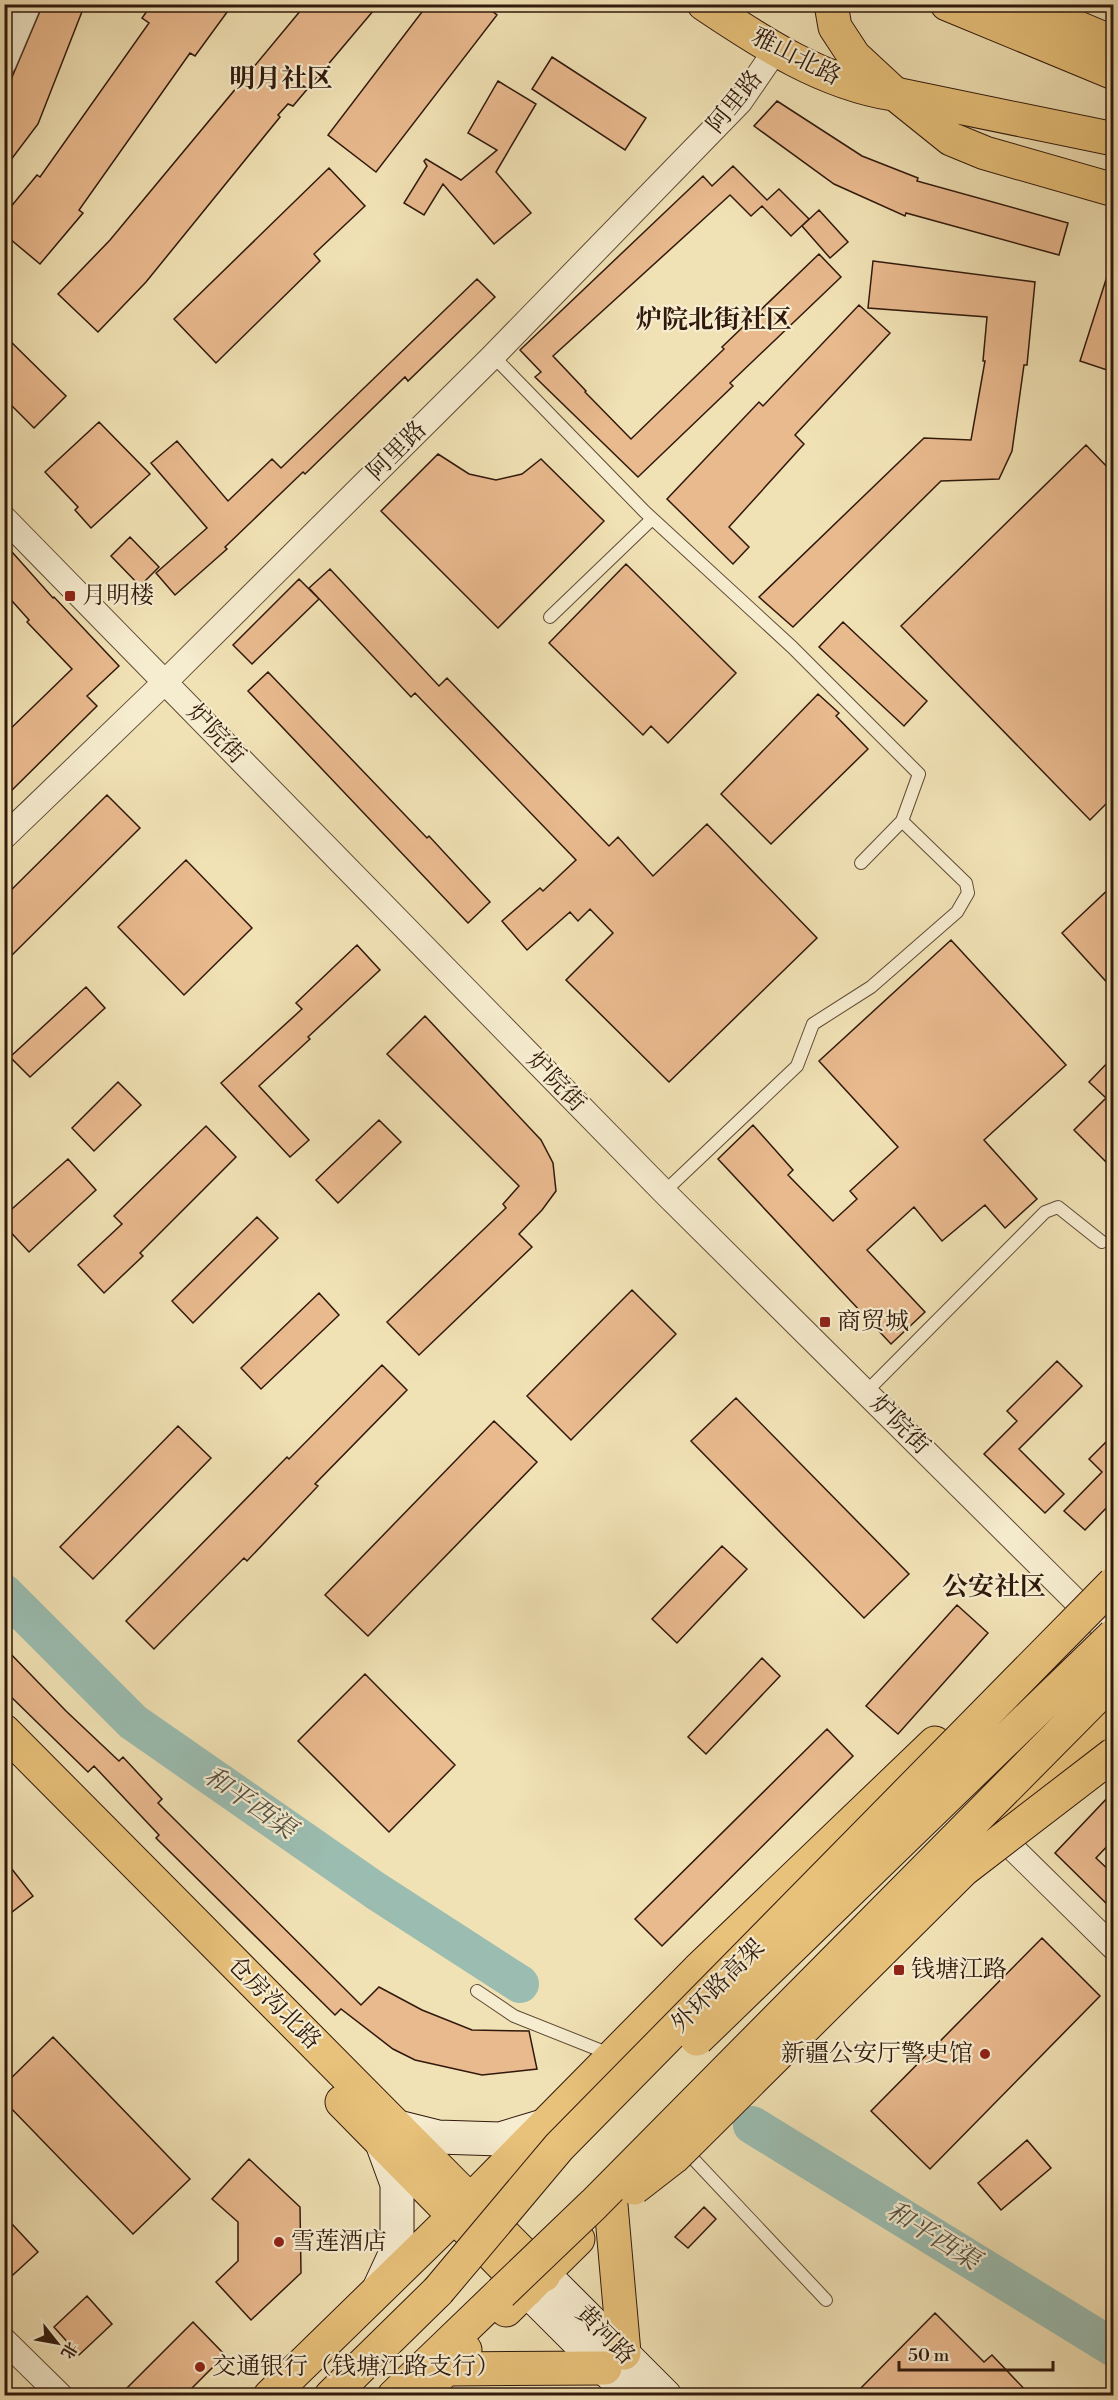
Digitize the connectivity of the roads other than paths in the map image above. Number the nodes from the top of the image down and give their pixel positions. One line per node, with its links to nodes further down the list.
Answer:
1 (29, 4): 8 (street)
2 (704, 4): 7 (main road, 雅山北路)
3 (947, 4): 9 (main road)
4 (1022, 4): 6 (main road)
5 (833, 16): 10 (main road)
6 (1113, 43)
7 (775, 51): 10 (main road, 雅山北路); 13 (street, 阿里路)
8 (4, 63)
9 (1113, 73)
10 (895, 94): 11 (main road, 雅山北路); 12 (main road)
11 (1113, 139)
12 (1113, 190)
13 (493, 356): 15 (lane); 17 (street, 阿里路)
14 (4, 518): 17 (street, 炉院街)
15 (652, 519): 16 (lane); 18 (lane)
16 (550, 617)
17 (165, 682): 19 (street, 阿里路); 21 (street, 炉院街)
18 (902, 821): 20 (lane); 21 (lane)
19 (4, 837)
20 (861, 863)
21 (664, 1192): 23 (street, 炉院街)
22 (1102, 1242): 23 (lane)
23 (866, 1392): 26 (street, 炉院街)
24 (1113, 1571): 26 (main road)
25 (1113, 1583): 44 (main road, 外环路高架, bridge)
26 (1079, 1605): 27 (street, 炉院街); 36 (main road)
27 (1113, 1637): 44 (main road, bridge)
28 (1113, 1679): 42 (main road, bridge)
29 (1113, 1708): 33 (main road)
30 (4, 1731): 38 (main road, 仓房沟北路)
31 (1113, 1754): 42 (main road, bridge)
32 (4, 1763): 38 (main road, 仓房沟北路)
33 (991, 1826): 34 (street); 39 (main road)
34 (1113, 1948)
35 (477, 1991): 36 (lane)
36 (613, 2055): 37 (main road)
37 (543, 2126): 38 (main road); 41 (main road)
38 (390, 2135): 41 (main road, 仓房沟北路); 43 (main road)
39 (676, 2140): 40 (main road); 45 (lane)
40 (611, 2205): 42 (main road); 47 (main road)
41 (463, 2208): 42 (main road, 仓房沟北路); 43 (main road)
42 (524, 2286): 47 (main road, 黄河路); 48 (main road); 52 (main road)
43 (379, 2289): 50 (main road)
44 (438, 2291): 51 (main road, 外环路高架)
45 (826, 2300)
46 (4, 2340): 49 (street)
47 (615, 2360): 48 (main road); 54 (main road, 黄河路); 55 (main road, 黄河路)
48 (445, 2369): 53 (main road)
49 (61, 2396)
50 (270, 2396)
51 (331, 2396)
52 (394, 2396)
53 (419, 2396)
54 (633, 2396)
55 (665, 2396)

